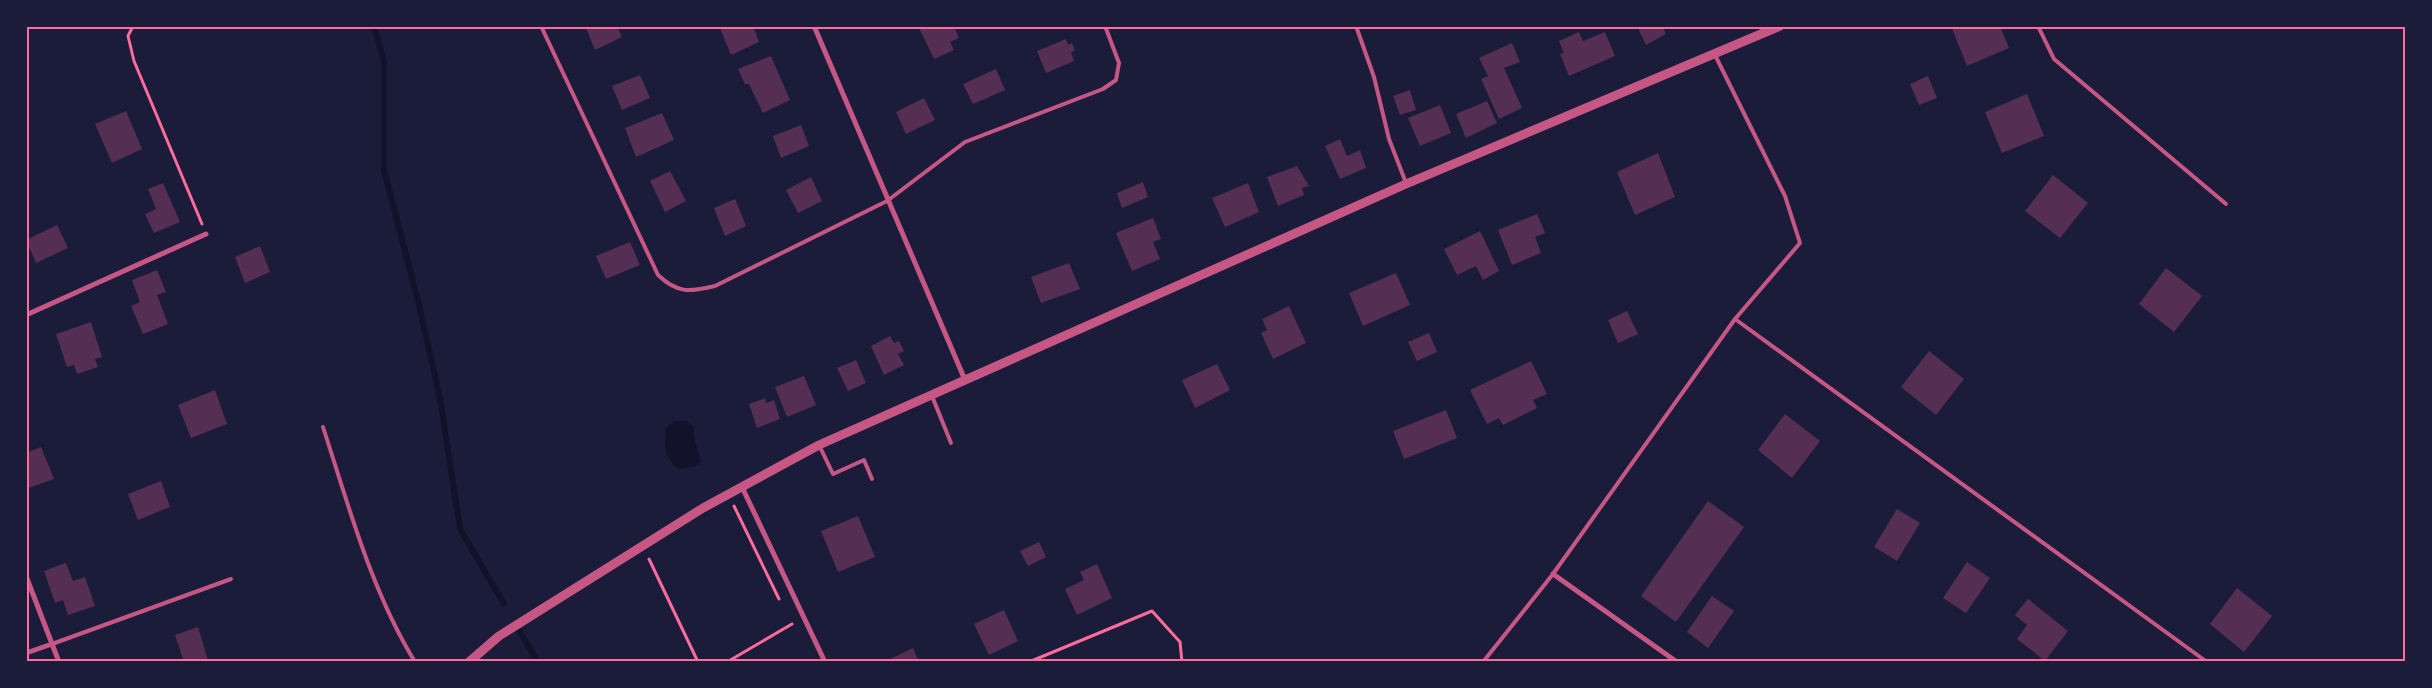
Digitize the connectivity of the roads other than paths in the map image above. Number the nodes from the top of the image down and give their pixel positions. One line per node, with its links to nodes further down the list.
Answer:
1 (541, 26): 9 (lane)
2 (814, 26): 9 (street)
3 (1105, 26): 9 (lane)
4 (1356, 26): 8 (lane)
5 (1780, 26): 7 (street)
6 (2038, 26): 10 (lane)
7 (1715, 55): 8 (street); 13 (lane)
8 (1406, 184): 14 (street)
9 (887, 201): 14 (street)
10 (2226, 204)
11 (206, 234): 12 (street)
12 (26, 315)
13 (1735, 319): 21 (lane); 32 (lane)
14 (965, 380): 15 (street)
15 (931, 394): 17 (lane); 18 (street)
16 (323, 427): 27 (lane)
17 (951, 444)
18 (819, 445): 19 (lane); 20 (street)
19 (872, 479)
20 (742, 487): 28 (street); 29 (street)
21 (1554, 574): 30 (lane); 31 (street)
22 (26, 576): 24 (street)
23 (231, 579): 24 (lane)
24 (52, 644): 25 (street); 26 (street)
25 (26, 653)
26 (59, 662)
27 (415, 662)
28 (469, 662)
29 (825, 662)
30 (1483, 662)
31 (1677, 662)
32 (2207, 662)

